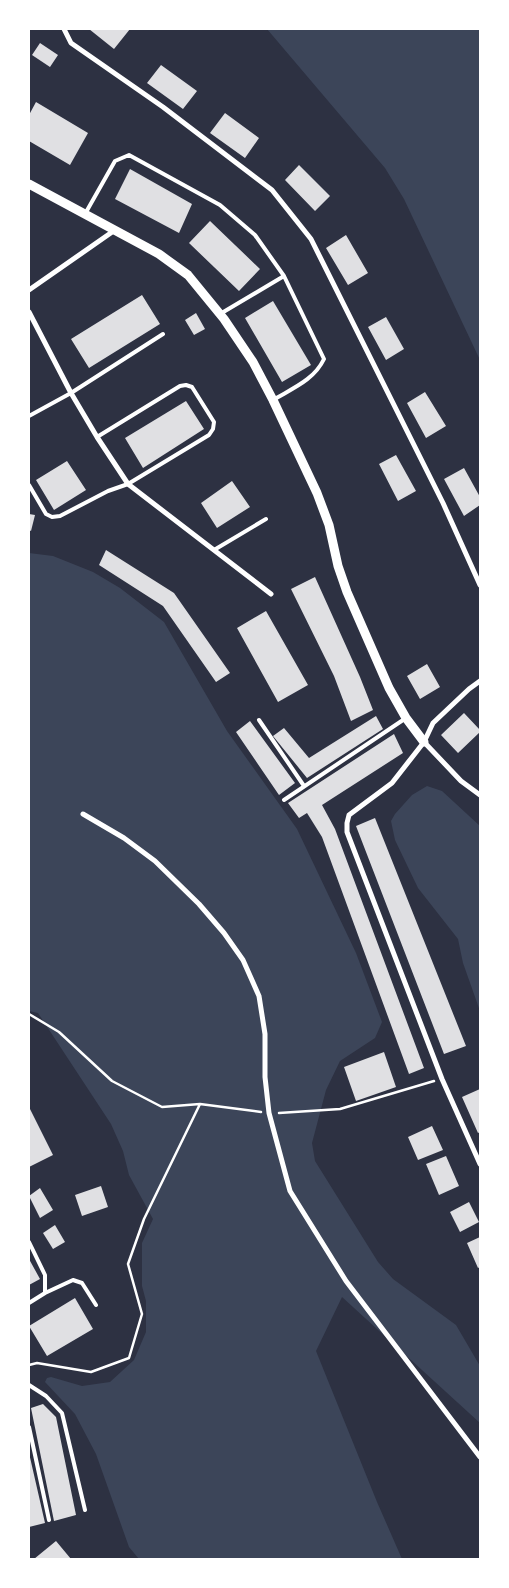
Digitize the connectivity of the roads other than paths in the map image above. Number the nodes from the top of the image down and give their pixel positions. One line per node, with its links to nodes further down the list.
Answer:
1 (64, 29): 18 (street)
2 (29, 184): 3 (street)
3 (85, 214): 4 (street); 5 (lane)
4 (115, 230): 6 (street); 8 (street)
5 (284, 276): 8 (lane); 11 (lane)
6 (29, 290)
7 (29, 312): 10 (street)
8 (220, 314): 11 (street)
9 (163, 334): 10 (lane)
10 (71, 393): 12 (lane); 13 (street)
11 (273, 400): 21 (street)
12 (29, 416)
13 (97, 437): 14 (street); 14 (lane)
14 (128, 484): 15 (lane); 17 (street)
15 (29, 485)
16 (266, 519): 17 (lane)
17 (214, 550): 19 (street)
18 (480, 585)
19 (271, 594)
20 (480, 682): 23 (street)
21 (406, 718): 23 (street); 24 (lane)
22 (259, 720): 24 (lane)
23 (424, 742): 25 (street); 28 (street)
24 (304, 786): 26 (lane)
25 (480, 795)
26 (284, 800)
27 (83, 814): 35 (street)
28 (480, 1164)
29 (29, 1242): 30 (lane)
30 (45, 1293): 31 (lane); 32 (lane)
31 (29, 1303)
32 (96, 1305)
33 (29, 1385): 36 (lane)
34 (29, 1427): 37 (lane)
35 (480, 1457)
36 (85, 1510)
37 (49, 1520)

